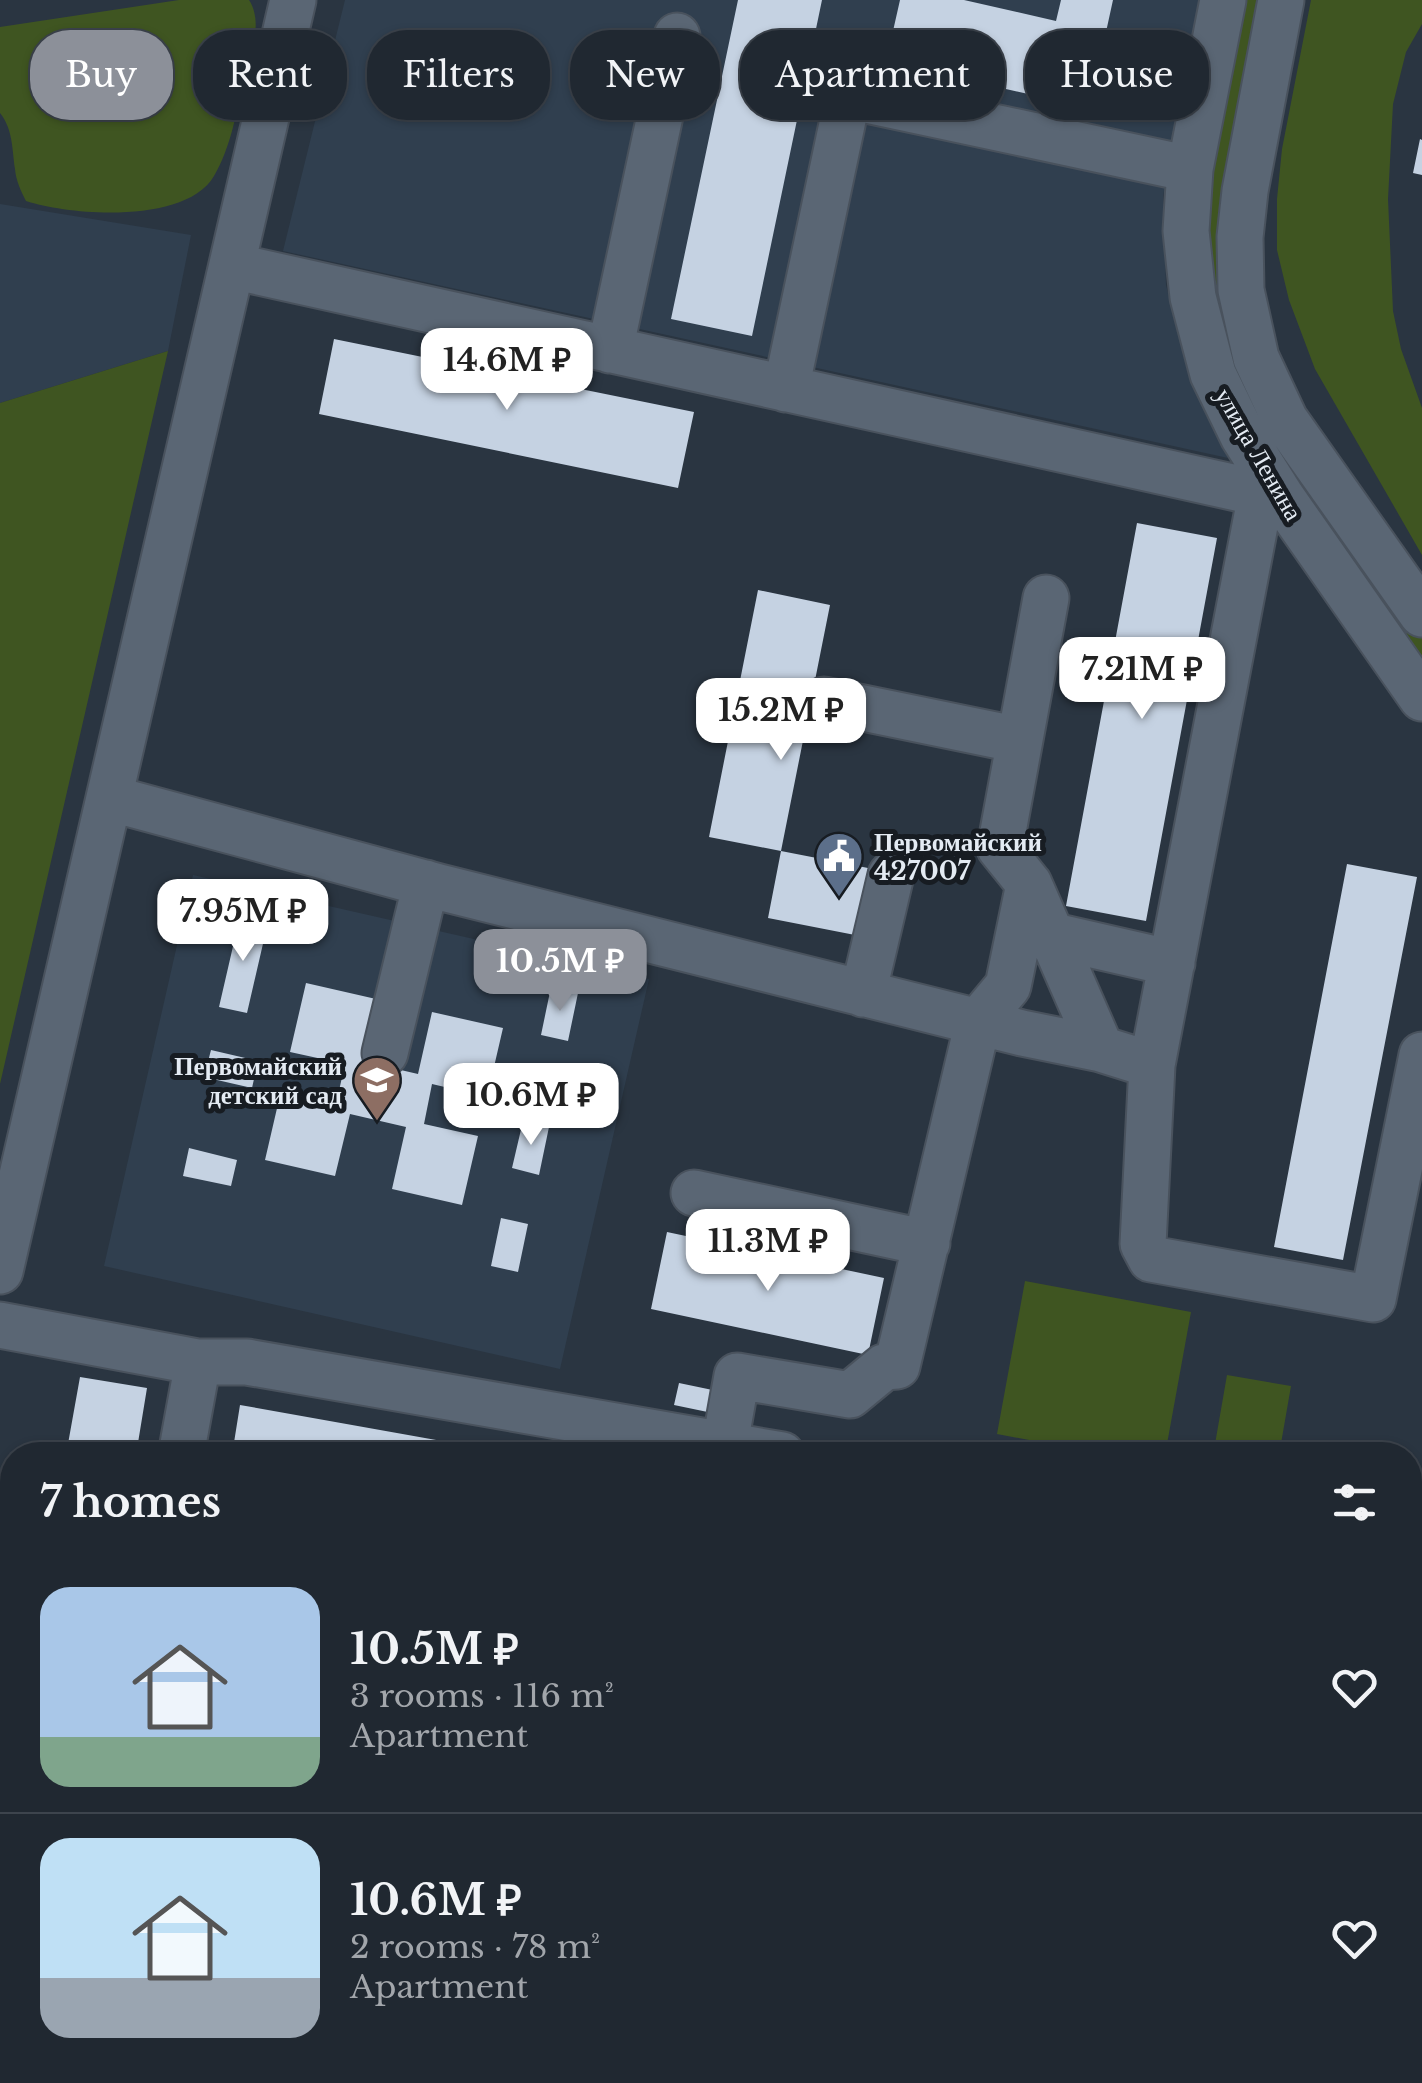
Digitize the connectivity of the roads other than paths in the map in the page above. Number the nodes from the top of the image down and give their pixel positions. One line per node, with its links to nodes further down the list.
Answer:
1 (293, 0): 6 (street)
2 (1224, 0): 5 (street, улица Ленина)
3 (1281, 0): 11 (street, улица Ленина)
4 (659, 120): 7 (street)
5 (1190, 170): 8 (street); 9 (street, улица Ленина)
6 (232, 266): 7 (street); 15 (street)
7 (610, 350): 8 (street)
8 (786, 389): 9 (street)
9 (1271, 496): 12 (street, улица Ленина); 19 (street)
10 (1046, 598): 14 (street)
11 (1422, 614)
12 (1422, 698)
13 (824, 700): 14 (street)
14 (1020, 740): 18 (street)
15 (109, 798): 17 (street); 28 (street)
16 (891, 875): 20 (street)
17 (426, 883): 20 (street); 23 (street)
18 (1036, 932): 19 (street); 21 (street); 22 (street)
19 (1172, 963): 25 (street)
20 (863, 994): 21 (street)
21 (978, 1022): 22 (street); 27 (street)
22 (1101, 1049): 25 (street)
23 (386, 1053)
24 (1422, 1056): 25 (street)
25 (1152, 1065)
26 (694, 1194): 27 (street)
27 (926, 1243): 33 (street)
28 (0, 1271)
29 (0, 1325): 30 (street)
30 (198, 1362): 31 (street); 32 (street)
31 (183, 1442)
32 (681, 1442)
33 (725, 1442)

